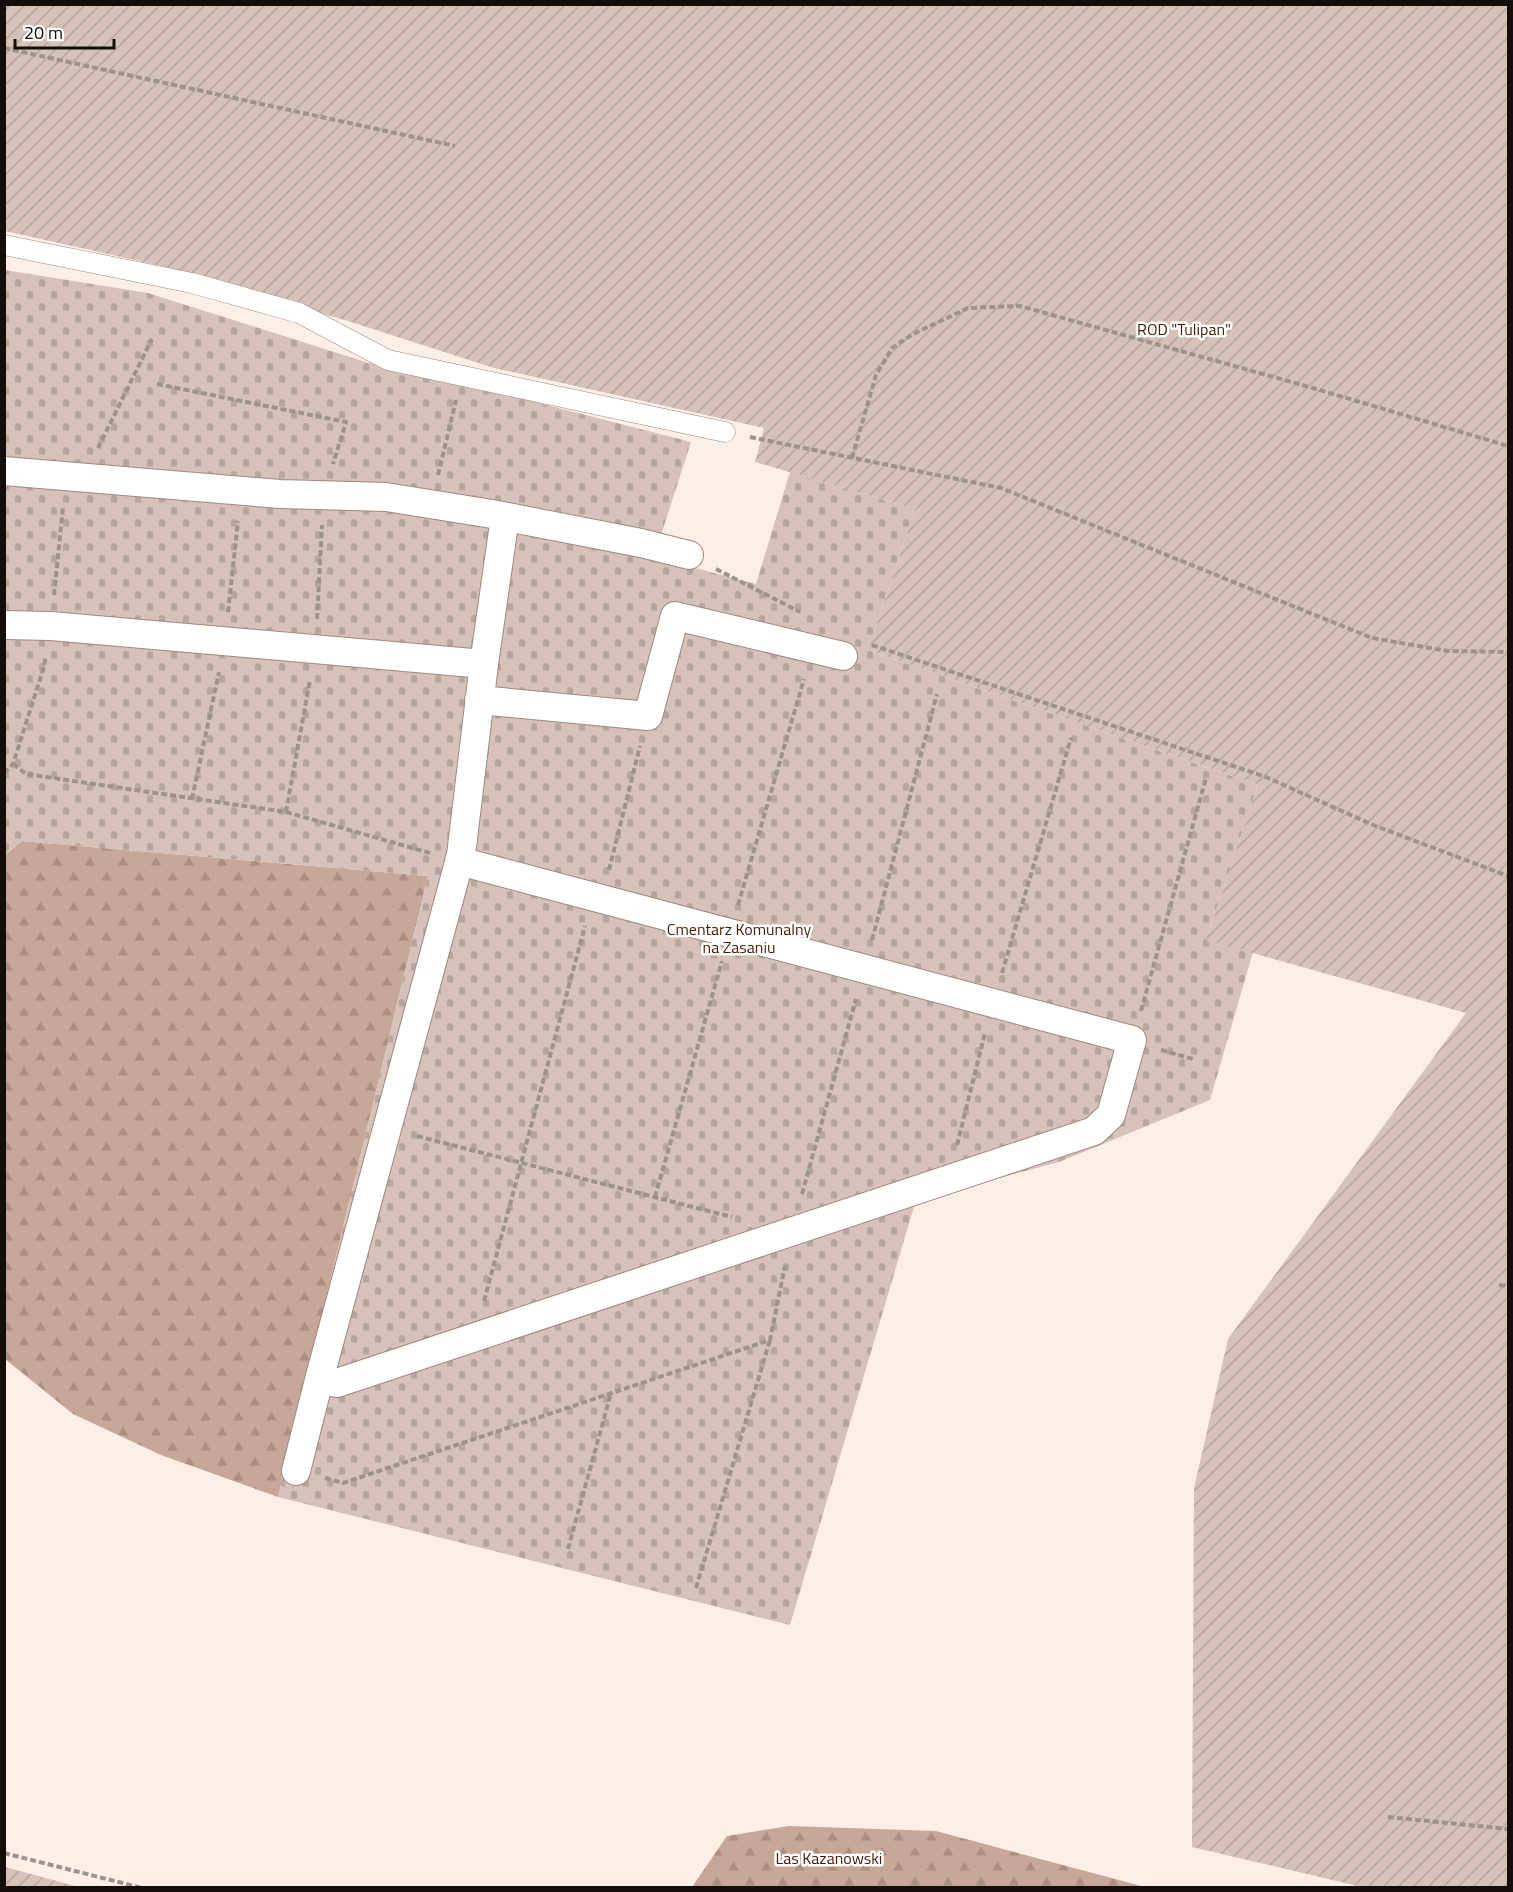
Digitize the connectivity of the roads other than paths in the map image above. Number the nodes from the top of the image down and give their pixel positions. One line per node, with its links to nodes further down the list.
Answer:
1 (4, 245): 2 (lane)
2 (725, 432)
3 (4, 471): 4 (street)
4 (505, 517): 5 (street); 8 (street)
5 (689, 555)
6 (4, 625): 8 (street)
7 (855, 649): 9 (street)
8 (484, 664): 9 (street)
9 (480, 700): 10 (street)
10 (459, 861): 11 (street); 11 (street)
11 (319, 1380): 12 (street)
12 (296, 1471)

